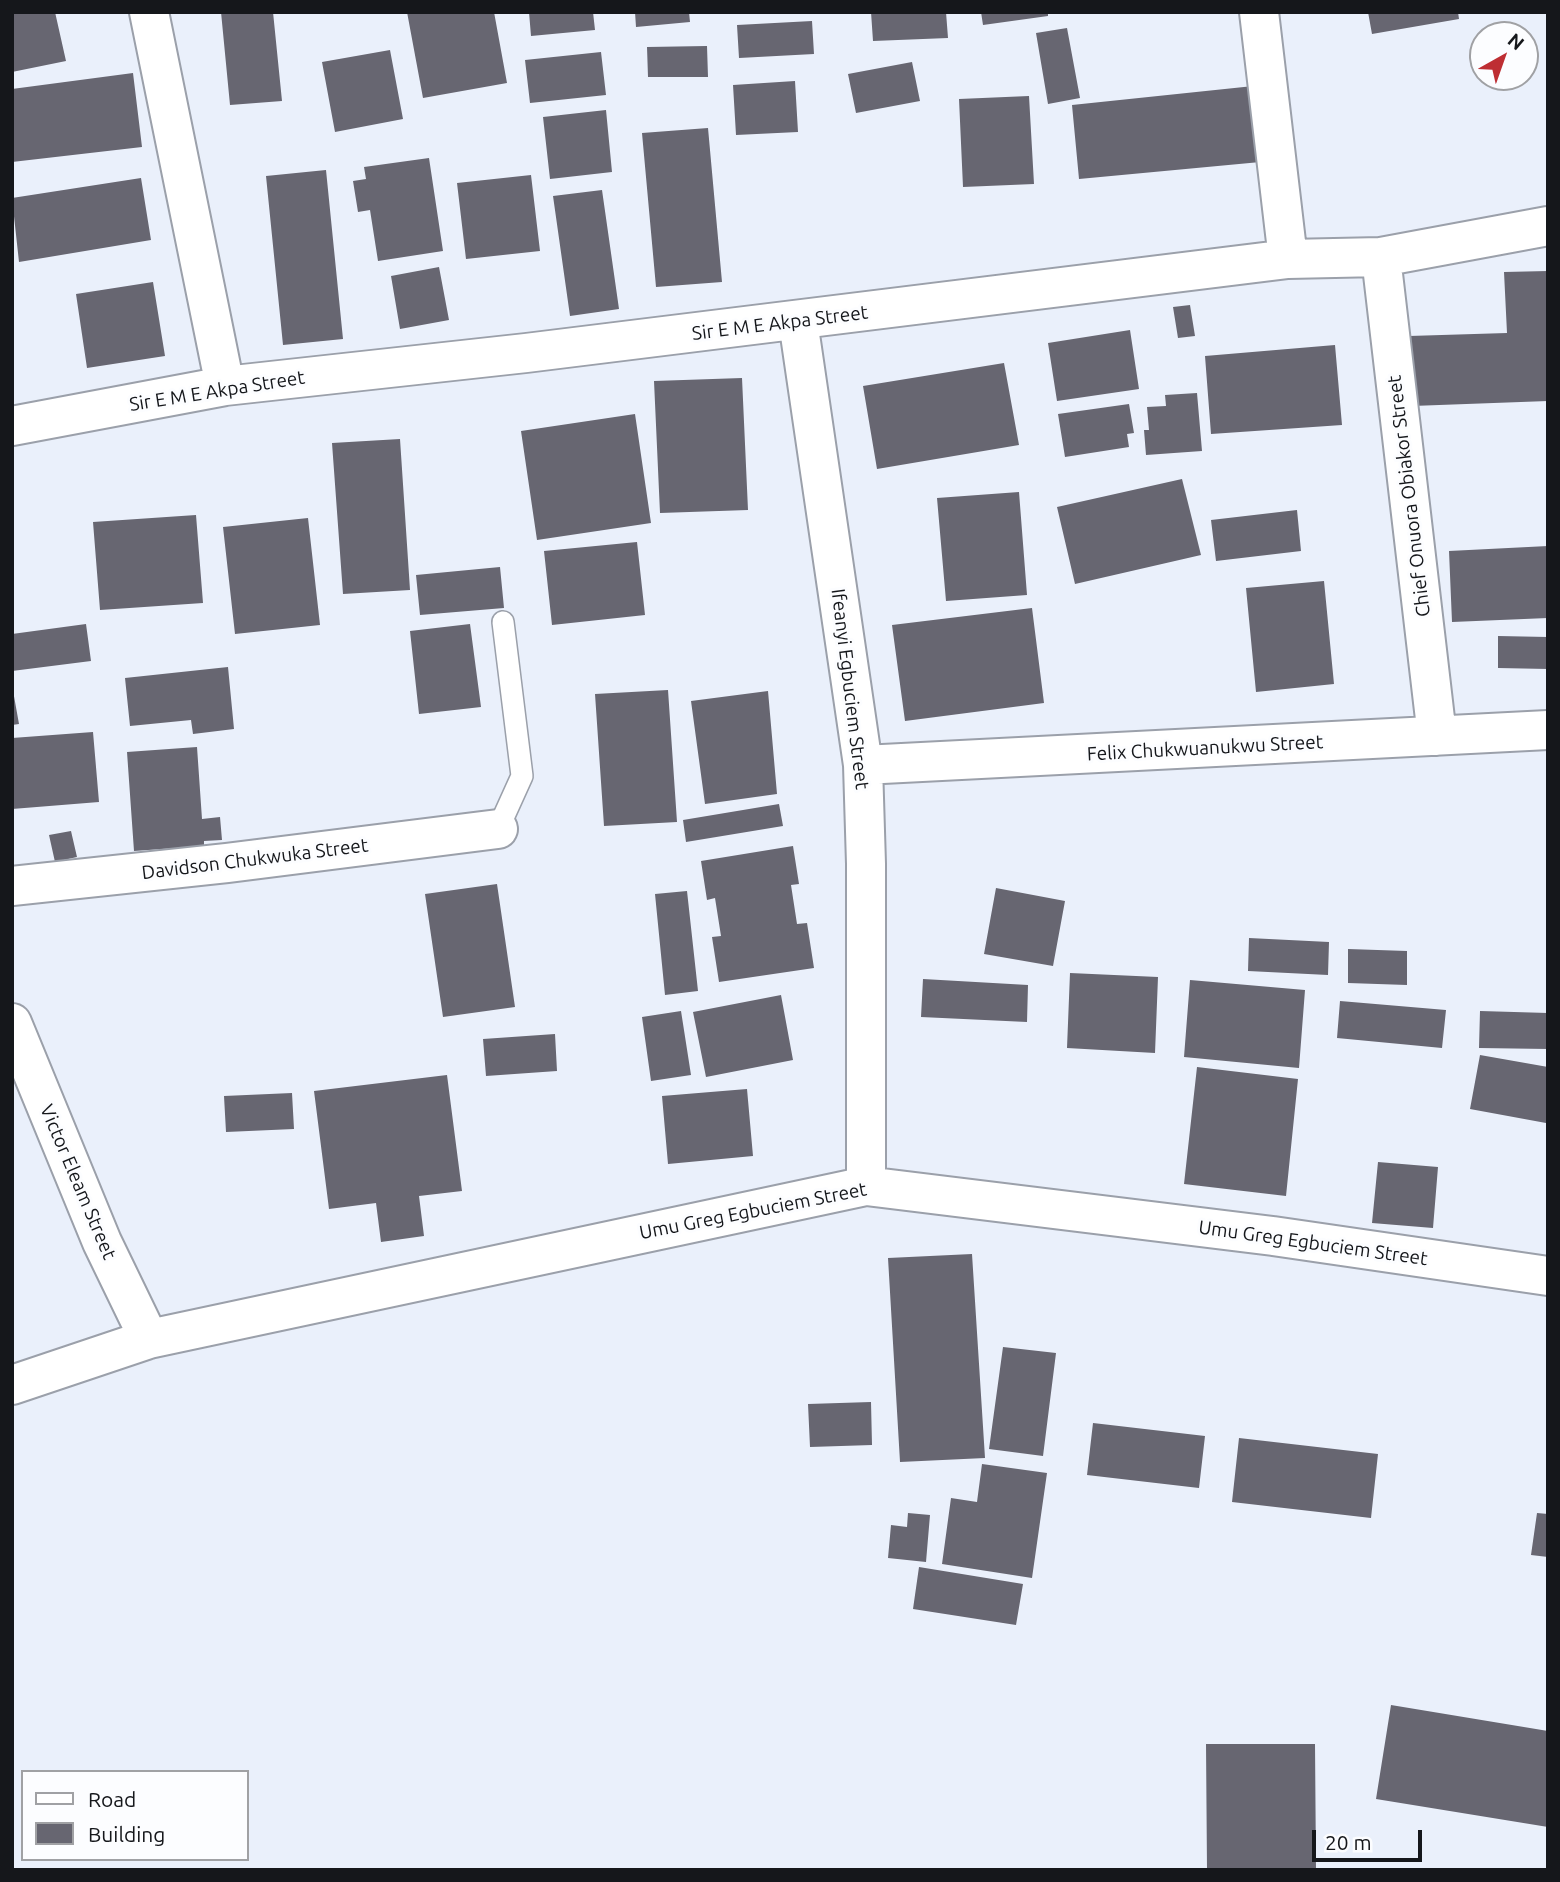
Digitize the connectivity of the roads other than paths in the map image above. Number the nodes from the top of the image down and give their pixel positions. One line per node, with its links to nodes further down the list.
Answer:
1 (149, 12): 7 (street)
2 (1259, 12): 5 (street)
3 (1548, 226): 4 (street, Sir E M E Akpa Street)
4 (1381, 257): 5 (street, Sir E M E Akpa Street); 11 (street, Chief Onuora Obiakor Street)
5 (1287, 259): 6 (street, Sir E M E Akpa Street)
6 (798, 321): 7 (street, Sir E M E Akpa Street); 12 (street, Ifeanyi Egbuciem Street)
7 (225, 386): 8 (street, Sir E M E Akpa Street)
8 (12, 426)
9 (503, 622): 13 (lane)
10 (1548, 730): 11 (street, Felix Chukwuanukwu Street)
11 (1437, 736): 12 (street, Felix Chukwuanukwu Street)
12 (863, 765): 16 (street, Ifeanyi Egbuciem Street)
13 (498, 828): 14 (street, Davidson Chukwuka Street)
14 (12, 886)
15 (12, 1023): 18 (street, Victor Eleam Street)
16 (866, 1186): 17 (street, Umu Greg Egbuciem Street); 18 (street, Umu Greg Egbuciem Street)
17 (1548, 1276)
18 (149, 1339): 19 (street, Umu Greg Egbuciem Street)
19 (12, 1385)

